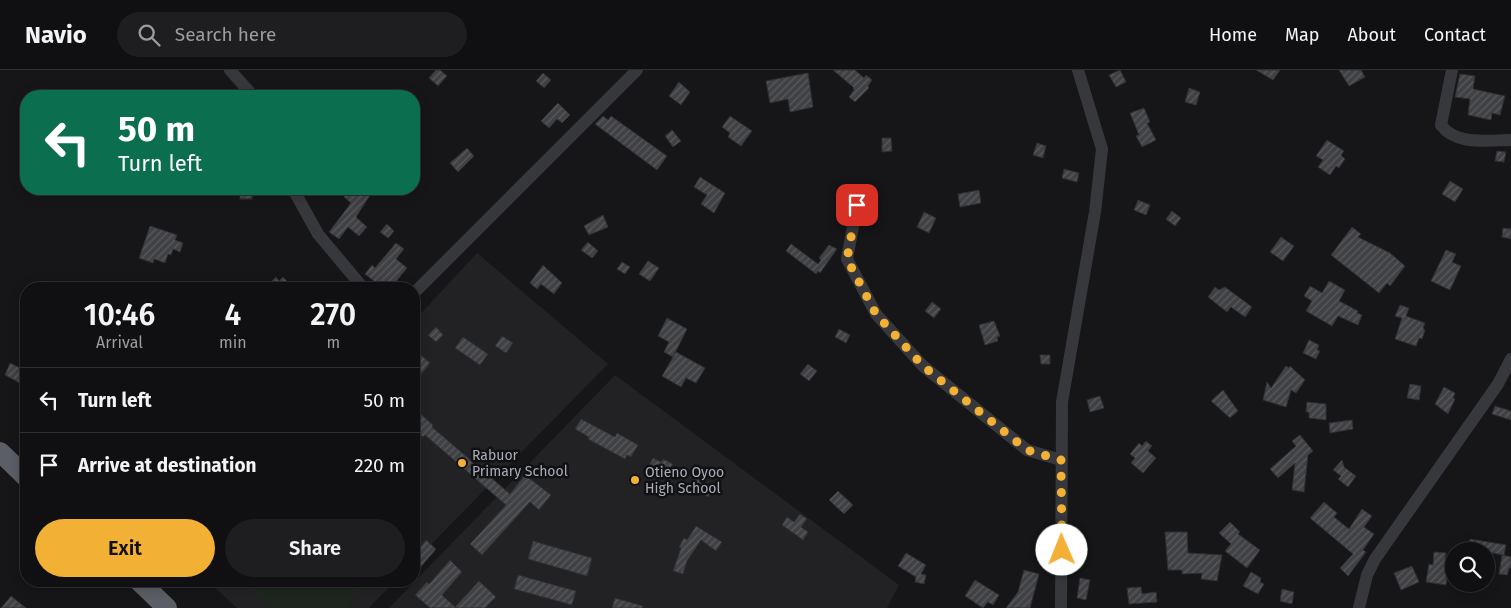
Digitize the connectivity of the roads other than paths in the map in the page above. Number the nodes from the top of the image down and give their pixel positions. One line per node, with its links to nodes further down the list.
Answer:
1 (230, 70): 5 (street)
2 (637, 70): 10 (street)
3 (1078, 70): 13 (street)
4 (1452, 70): 6 (street)
5 (248, 90)
6 (1511, 140)
7 (296, 195): 9 (street)
8 (857, 205): 13 (street)
9 (358, 282)
10 (420, 286)
11 (1511, 360): 18 (street)
12 (0, 452): 14 (highway)
13 (1061, 460): 17 (street)
14 (20, 471)
15 (147, 587): 16 (highway)
16 (167, 608)
17 (1061, 608)
18 (1359, 608)

